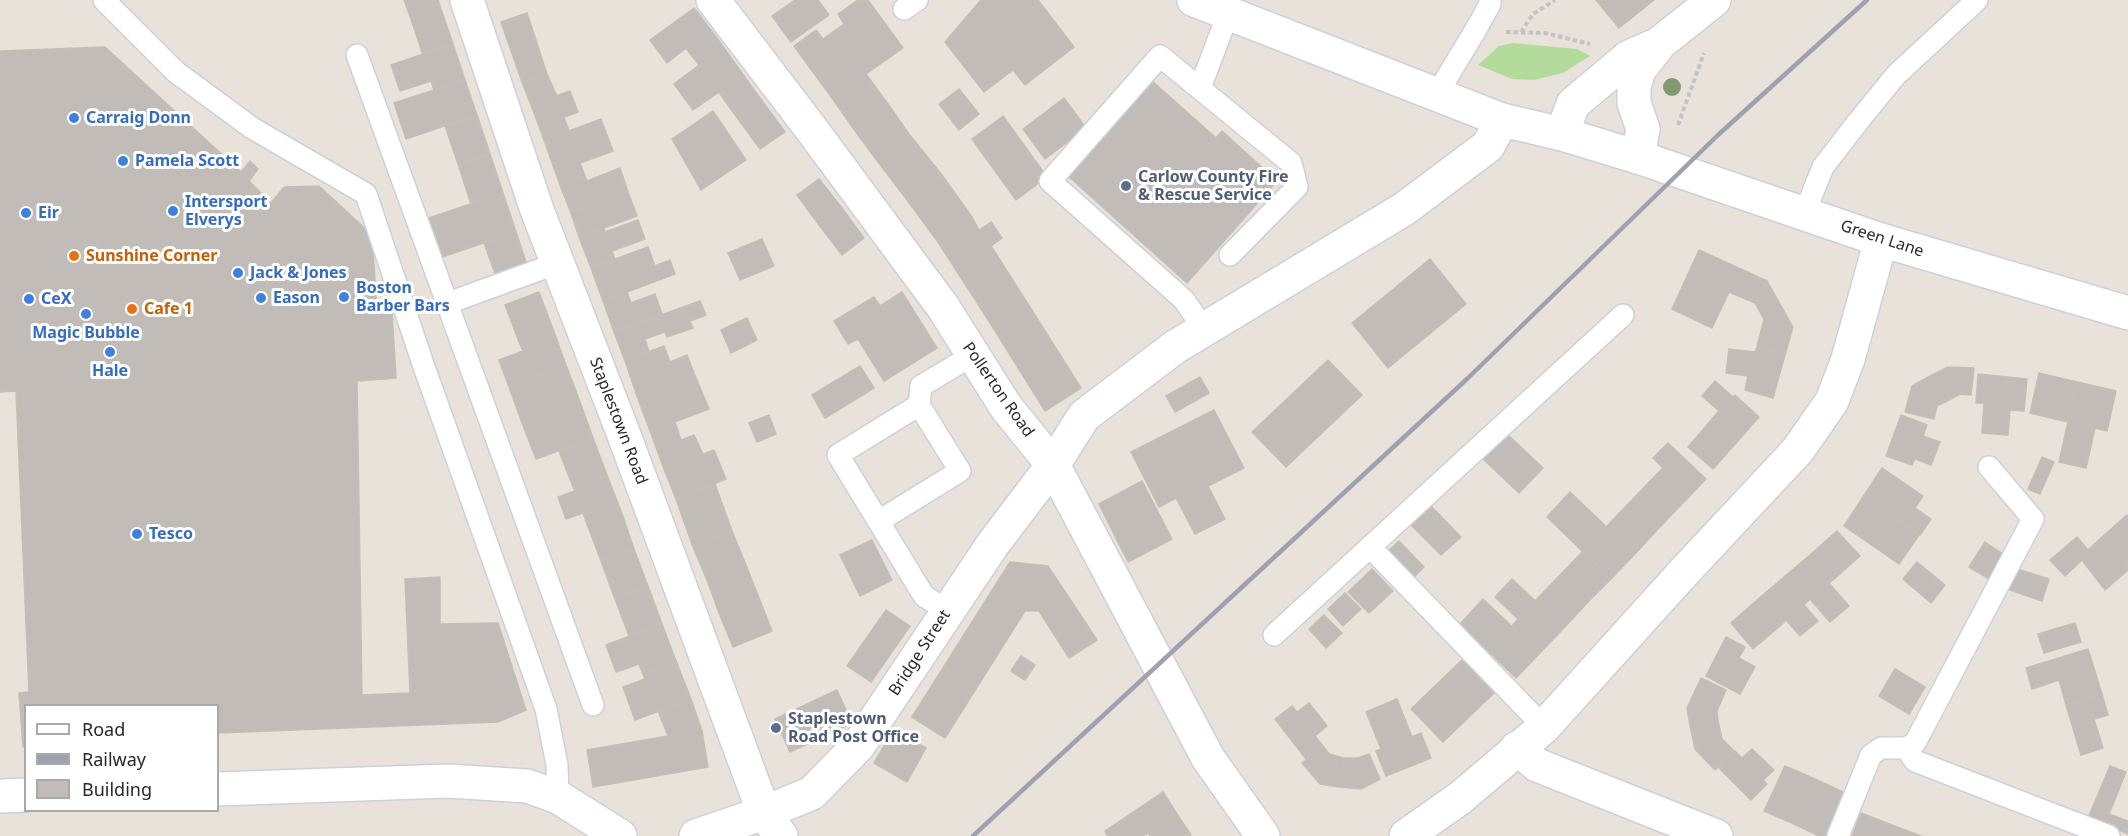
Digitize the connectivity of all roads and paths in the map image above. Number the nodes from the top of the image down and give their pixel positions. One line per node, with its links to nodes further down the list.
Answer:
1 (104, 0): 44 (lane)
2 (467, 0): 24 (street, Staplestown Road)
3 (713, 0): 29 (street, Pollerton Road)
4 (1194, 0): 9 (street, Green Lane)
5 (1490, 0): 10 (lane)
6 (1555, 0): 11 (path)
7 (1977, 0): 21 (lane)
8 (1712, 2): 12 (street); 20 (path)
9 (1228, 14): 15 (lane); 16 (street, Green Lane)
10 (1475, 31): 11 (path); 16 (lane)
11 (1521, 32): 14 (path)
12 (1660, 43): 14 (street); 19 (street)
13 (357, 55): 25 (lane)
14 (1614, 70): 18 (street)
15 (1200, 88): 23 (lane); 28 (lane)
16 (1437, 94): 17 (street, Green Lane)
17 (1502, 120): 18 (street, Green Lane); 28 (street, Bridge Street)
18 (1562, 134): 19 (street, Green Lane)
19 (1638, 157): 20 (street, Green Lane)
20 (1669, 167): 21 (street, Green Lane)
21 (1804, 214): 22 (street, Green Lane)
22 (1881, 240): 26 (street, Green Lane); 38 (street)
23 (1230, 255)
24 (558, 263): 25 (lane); 45 (street, Staplestown Road)
25 (448, 303): 37 (lane)
26 (2128, 313)
27 (1623, 315): 34 (lane)
28 (1204, 329): 31 (street, Bridge Street)
29 (973, 355): 30 (lane); 31 (street, Pollerton Road)
30 (919, 405): 33 (lane); 33 (lane)
31 (1053, 465): 35 (street, Bridge Street); 48 (street, Pollerton Road)
32 (1989, 467): 40 (lane)
33 (879, 521): 35 (lane)
34 (1370, 547): 36 (lane); 38 (lane)
35 (948, 611): 45 (street, Bridge Street)
36 (1274, 635)
37 (593, 705)
38 (1544, 727): 39 (street)
39 (1517, 748): 49 (street); 50 (street)
40 (1906, 748): 51 (lane); 52 (lane)
41 (219, 789): 44 (street)
42 (24, 795): 43 (street)
43 (0, 796)
44 (558, 797): 46 (street)
45 (773, 825): 47 (street, Bridge Street)
46 (620, 836)
47 (696, 836)
48 (1263, 836)
49 (1406, 836)
50 (1716, 836)
51 (1838, 836)
52 (2109, 836)

